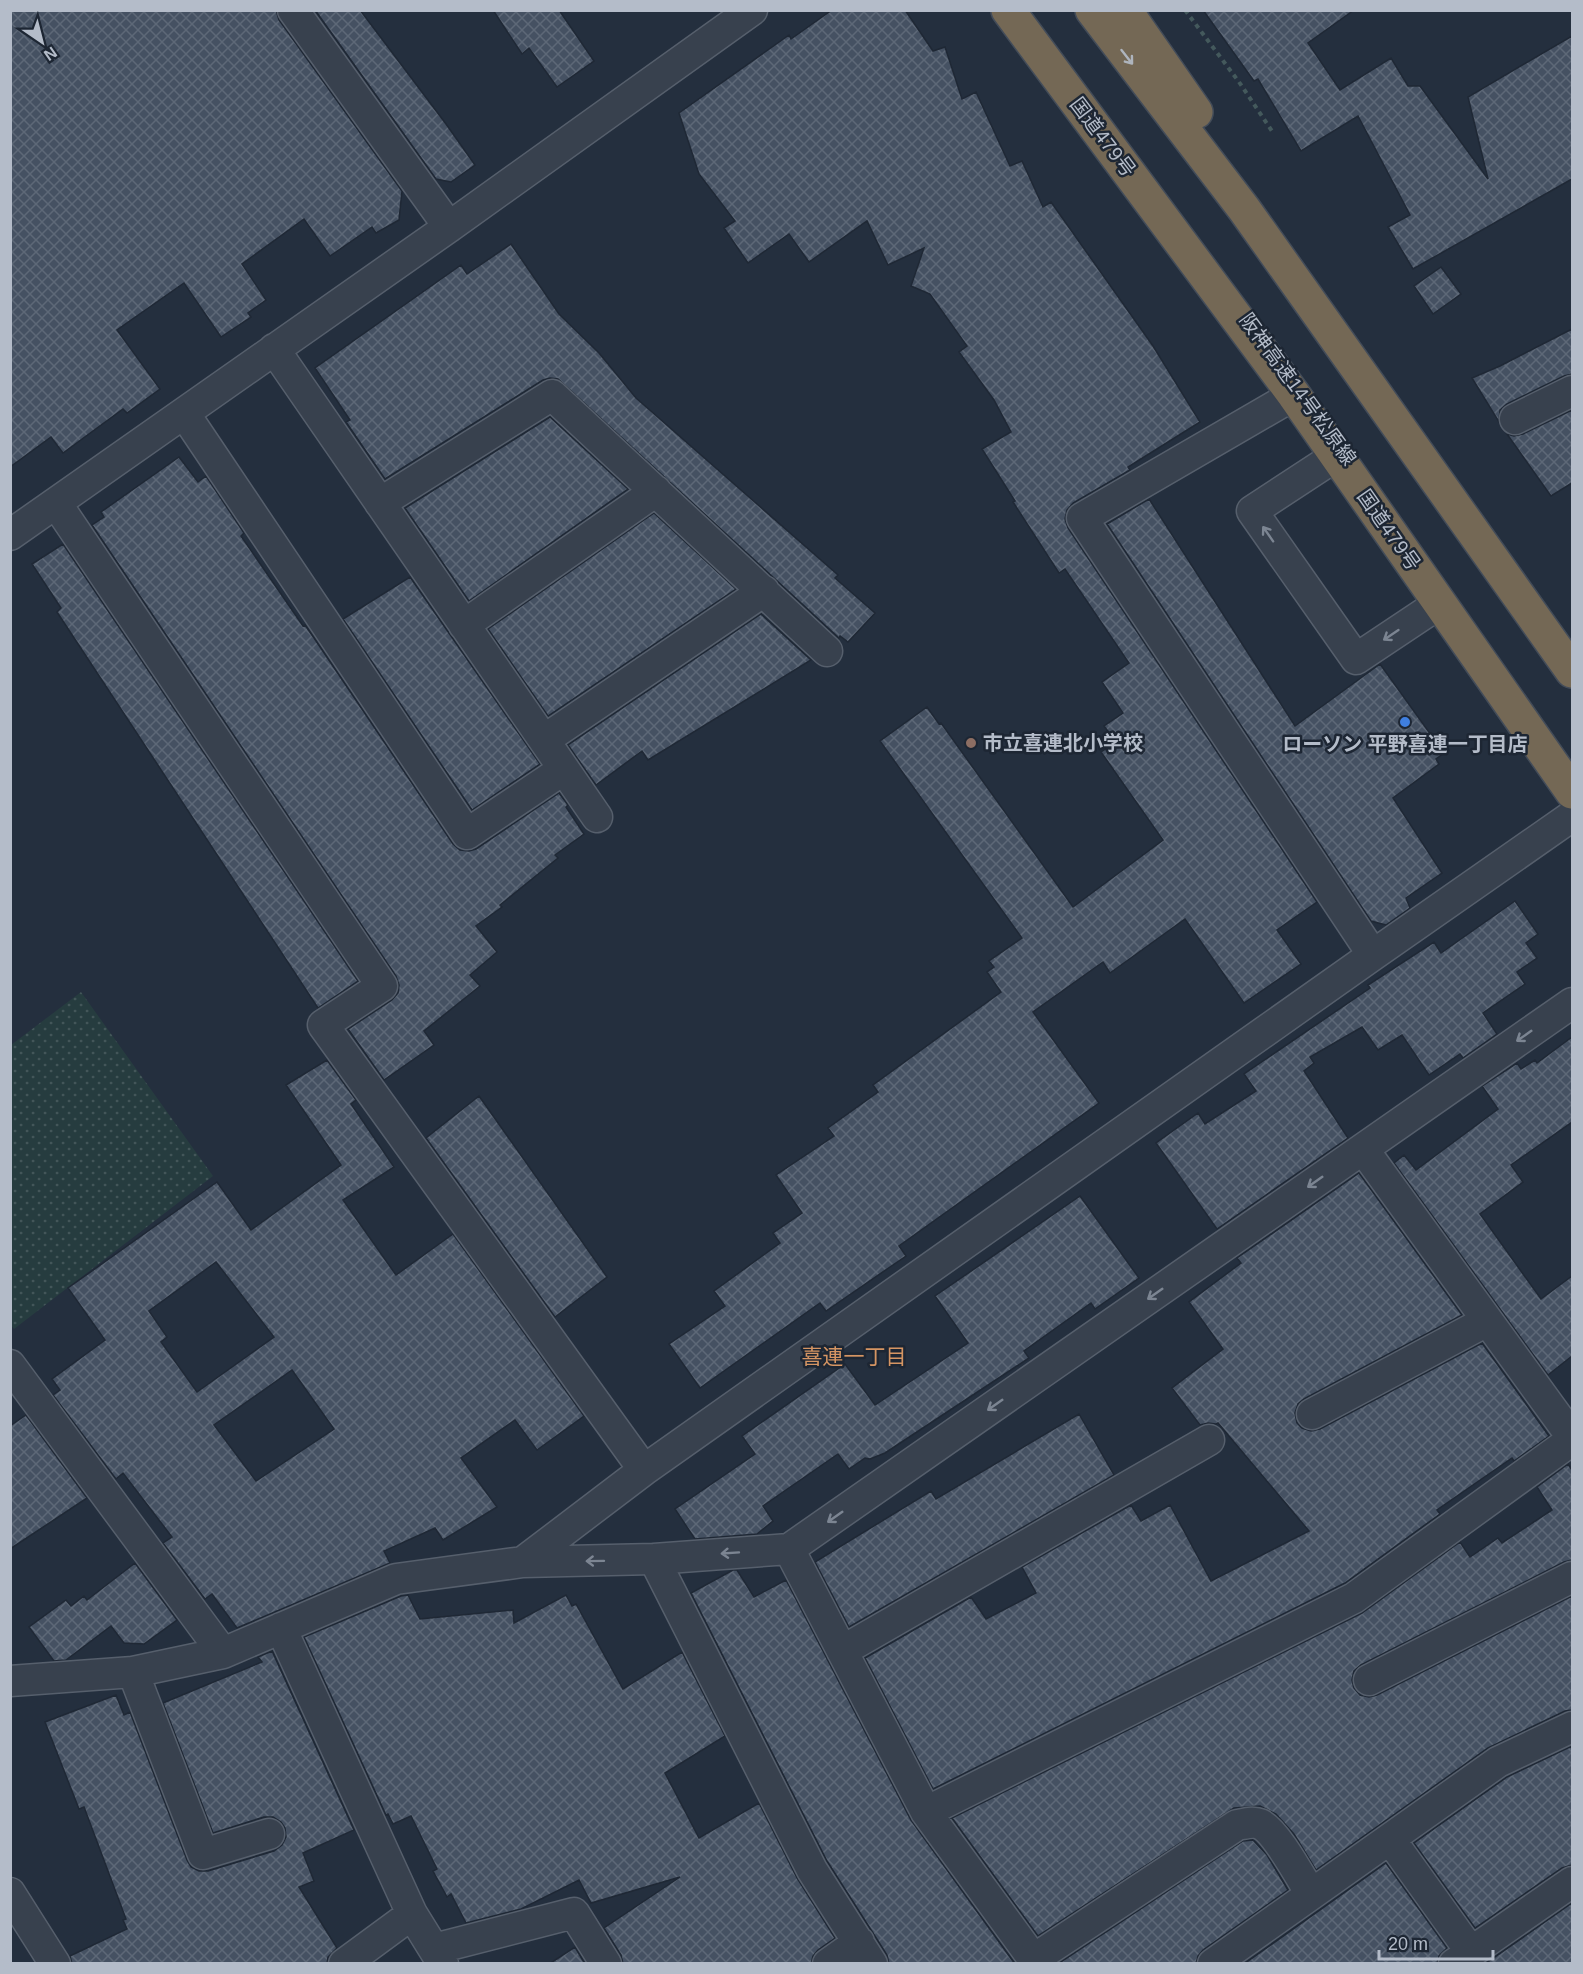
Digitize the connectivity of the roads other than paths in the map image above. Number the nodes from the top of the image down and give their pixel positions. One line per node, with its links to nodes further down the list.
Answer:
1 (293, 10): 7 (street)
2 (752, 10): 7 (street)
3 (1008, 10): 10 (highway, 国道479号)
4 (1021, 10): 25 (highway, 阪神高速14号松原線)
5 (1092, 10): 23 (highway, one-way to 23)
6 (1125, 10): 22 (highway)
7 (449, 227): 8 (street)
8 (274, 349): 11 (street); 16 (street)
9 (1572, 390): 12 (street)
10 (1294, 395): 13 (highway, 国道479号); 30 (street)
11 (184, 413): 15 (street); 26 (street)
12 (1515, 419)
13 (1336, 456): 19 (highway, 国道479号); 19 (street, one-way to 13)
14 (656, 491): 16 (street); 18 (street); 20 (street)
15 (56, 503): 17 (street); 39 (street)
16 (380, 503): 20 (street)
17 (10, 535)
18 (764, 591): 21 (street); 24 (street)
19 (1440, 603): 27 (highway, 国道479号)
20 (464, 625): 24 (street)
21 (827, 651)
22 (1572, 653)
23 (1572, 671)
24 (544, 740): 26 (street)
25 (1572, 768)
26 (564, 769): 29 (street)
27 (1572, 792)
28 (1572, 816): 30 (street)
29 (597, 817)
30 (1372, 955): 39 (street)
31 (1572, 1003): 32 (street, one-way to 32)
32 (1363, 1149): 33 (street); 40 (street, one-way to 40)
33 (1487, 1321): 35 (street); 36 (street)
34 (10, 1365): 46 (street)
35 (1561, 1400): 37 (street)
36 (1312, 1414)
37 (1572, 1438): 51 (street)
38 (1209, 1440): 45 (street)
39 (644, 1470): 42 (street)
40 (789, 1549): 41 (street, one-way to 41); 45 (street)
41 (654, 1559): 42 (street, one-way to 42); 58 (street)
42 (523, 1562): 44 (street)
43 (1572, 1577): 48 (street)
44 (281, 1628): 46 (street); 57 (street)
45 (842, 1651): 51 (street)
46 (224, 1653): 47 (street)
47 (133, 1672): 49 (street); 52 (street)
48 (1369, 1680)
49 (10, 1681)
50 (1572, 1726): 53 (street)
51 (926, 1812): 61 (street)
52 (269, 1834)
53 (1390, 1839): 56 (street); 60 (street)
54 (1572, 1882): 60 (street)
55 (10, 1893): 62 (street)
56 (1311, 1894): 61 (street); 66 (street)
57 (412, 1914): 59 (street); 63 (street)
58 (865, 1953): 65 (street)
59 (439, 1956): 64 (street)
60 (1463, 1958)
61 (1036, 1961)
62 (54, 1964)
63 (344, 1964)
64 (606, 1964)
65 (828, 1964)
66 (1213, 1964)

